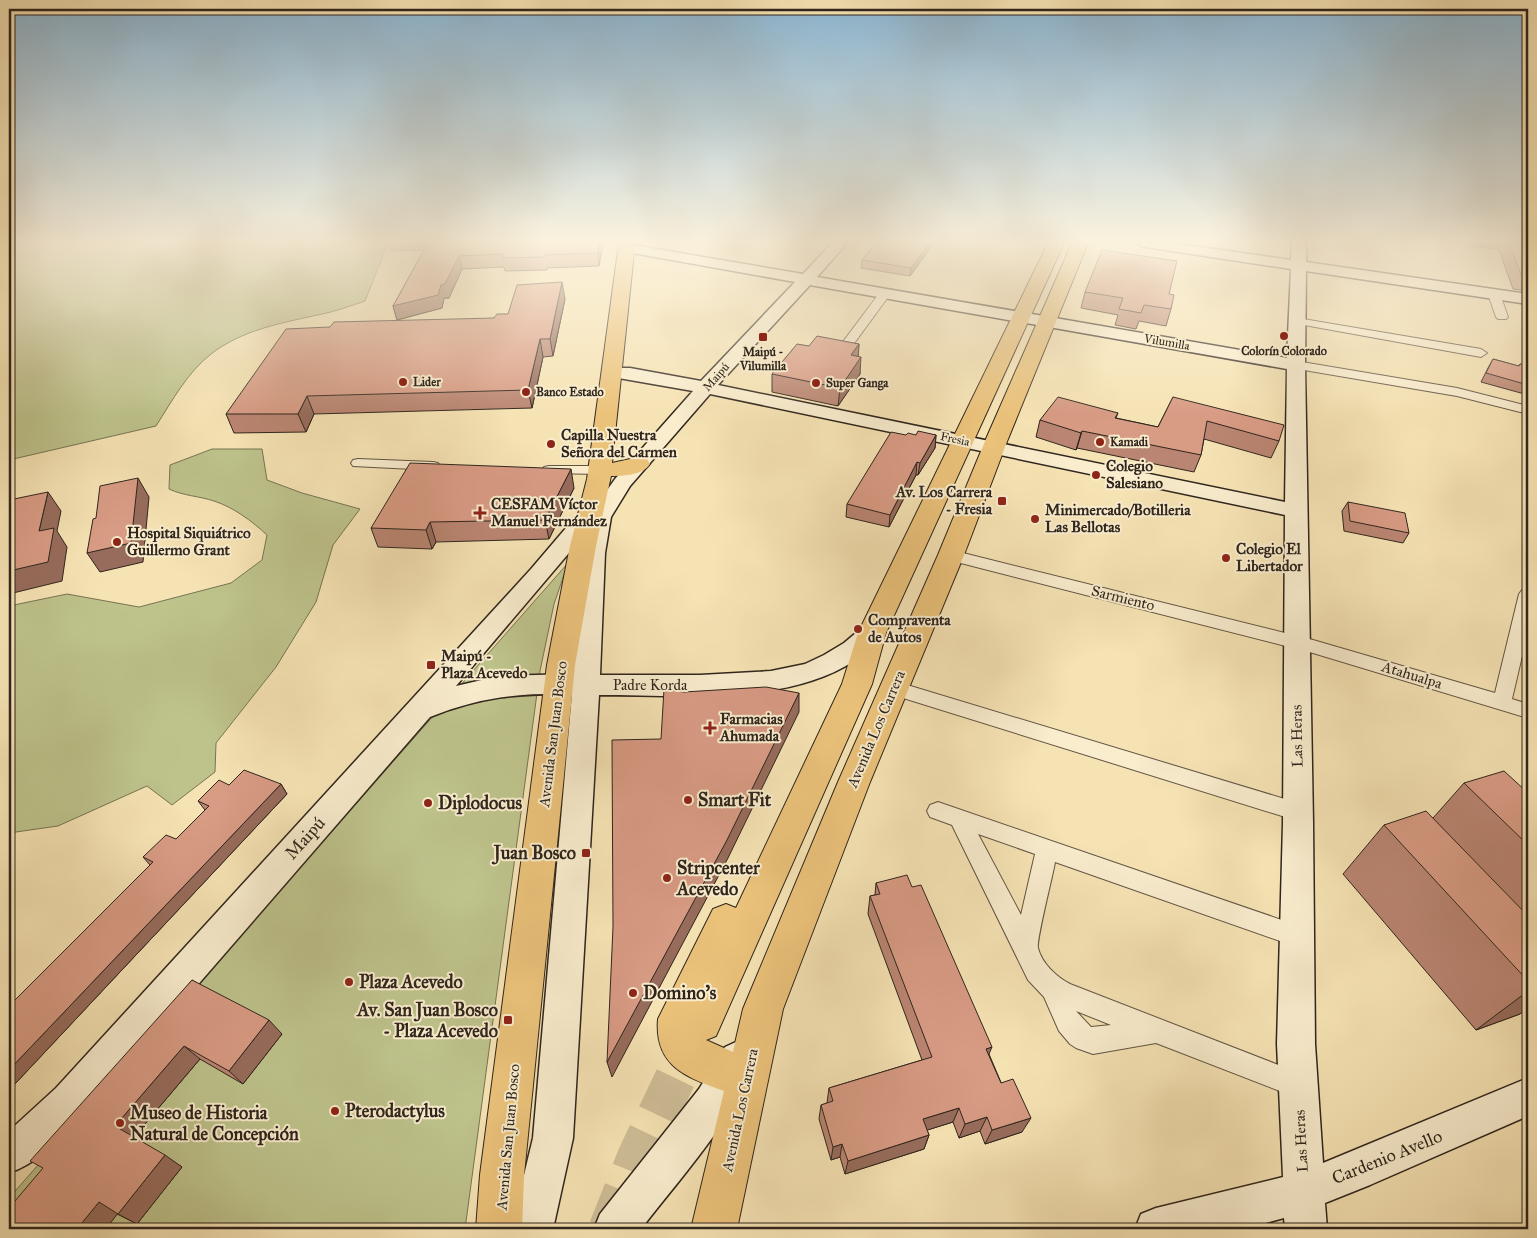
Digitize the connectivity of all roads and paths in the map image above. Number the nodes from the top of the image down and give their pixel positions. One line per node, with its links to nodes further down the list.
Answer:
1 (621, 301): 16 (main road, Avenida San Juan Bosco)
2 (786, 301): 17 (main road, Maipú)
3 (879, 301): 13 (street)
4 (931, 301): 9 (main road, Vilumilla)
5 (1028, 301): 9 (main road)
6 (1056, 301): 11 (main road, Avenida Los Carrera)
7 (1298, 301): 12 (main road, Las Heras)
8 (1496, 301): 10 (street)
9 (1021, 316): 11 (main road, Vilumilla); 19 (main road)
10 (1502, 317)
11 (1047, 321): 15 (main road, Vilumilla); 20 (main road, Avenida Los Carrera)
12 (1298, 321): 14 (street); 15 (main road, Las Heras)
13 (843, 350)
14 (1481, 353)
15 (1296, 365): 18 (street, Vilumilla); 26 (main road, Las Heras)
16 (613, 372): 17 (main road, Fresia); 25 (main road, Avenida San Juan Bosco)
17 (707, 388): 19 (main road, Fresia); 22 (main road, Maipú)
18 (1528, 410)
19 (964, 440): 20 (main road, Fresia); 30 (main road)
20 (994, 447): 26 (main road, Fresia); 28 (main road, Avenida Los Carrera)
21 (358, 463): 23 (street)
22 (639, 464): 25 (main road); 27 (main road, Maipú)
23 (448, 466)
24 (538, 470): 25 (street)
25 (601, 470): 27 (main road, Avenida San Juan Bosco)
26 (1296, 511): 31 (main road, Las Heras)
27 (596, 515): 32 (main road, Avenida San Juan Bosco); 35 (main road, Maipú)
28 (951, 554): 31 (street, Sarmiento); 33 (main road, Avenida Los Carrera)
29 (1528, 594): 34 (street)
30 (865, 640): 32 (main road, Padre Korda); 43 (main road); 45 (main road)
31 (1296, 641): 34 (street, Atahualpa); 37 (main road, Las Heras)
32 (573, 684): 35 (main road, Padre Korda); 50 (main road, Avenida San Juan Bosco); 51 (main road, Avenida San Juan Bosco)
33 (894, 688): 37 (street); 42 (main road, Avenida Los Carrera)
34 (1502, 702): 36 (street, Atahualpa)
35 (418, 709): 48 (main road, Maipú)
36 (1528, 711)
37 (1298, 812): 39 (main road, Las Heras)
38 (1048, 849): 39 (street); 40 (street); 40 (street)
39 (1297, 936): 46 (main road, Las Heras)
40 (1025, 948): 41 (street)
41 (1055, 991): 44 (street); 44 (street)
42 (763, 1009): 45 (main road); 53 (main road, Avenida Los Carrera)
43 (702, 1022)
44 (1156, 1030): 46 (street)
45 (732, 1073): 52 (main road)
46 (1298, 1085): 49 (main road, Las Heras)
47 (1528, 1098): 49 (main road, Cardenio Avello)
48 (9, 1153)
49 (1303, 1190): 54 (main road, Cardenio Avello); 55 (main road, Las Heras)
50 (499, 1229)
51 (532, 1229)
52 (615, 1229)
53 (714, 1229)
54 (1156, 1229)
55 (1306, 1229)

